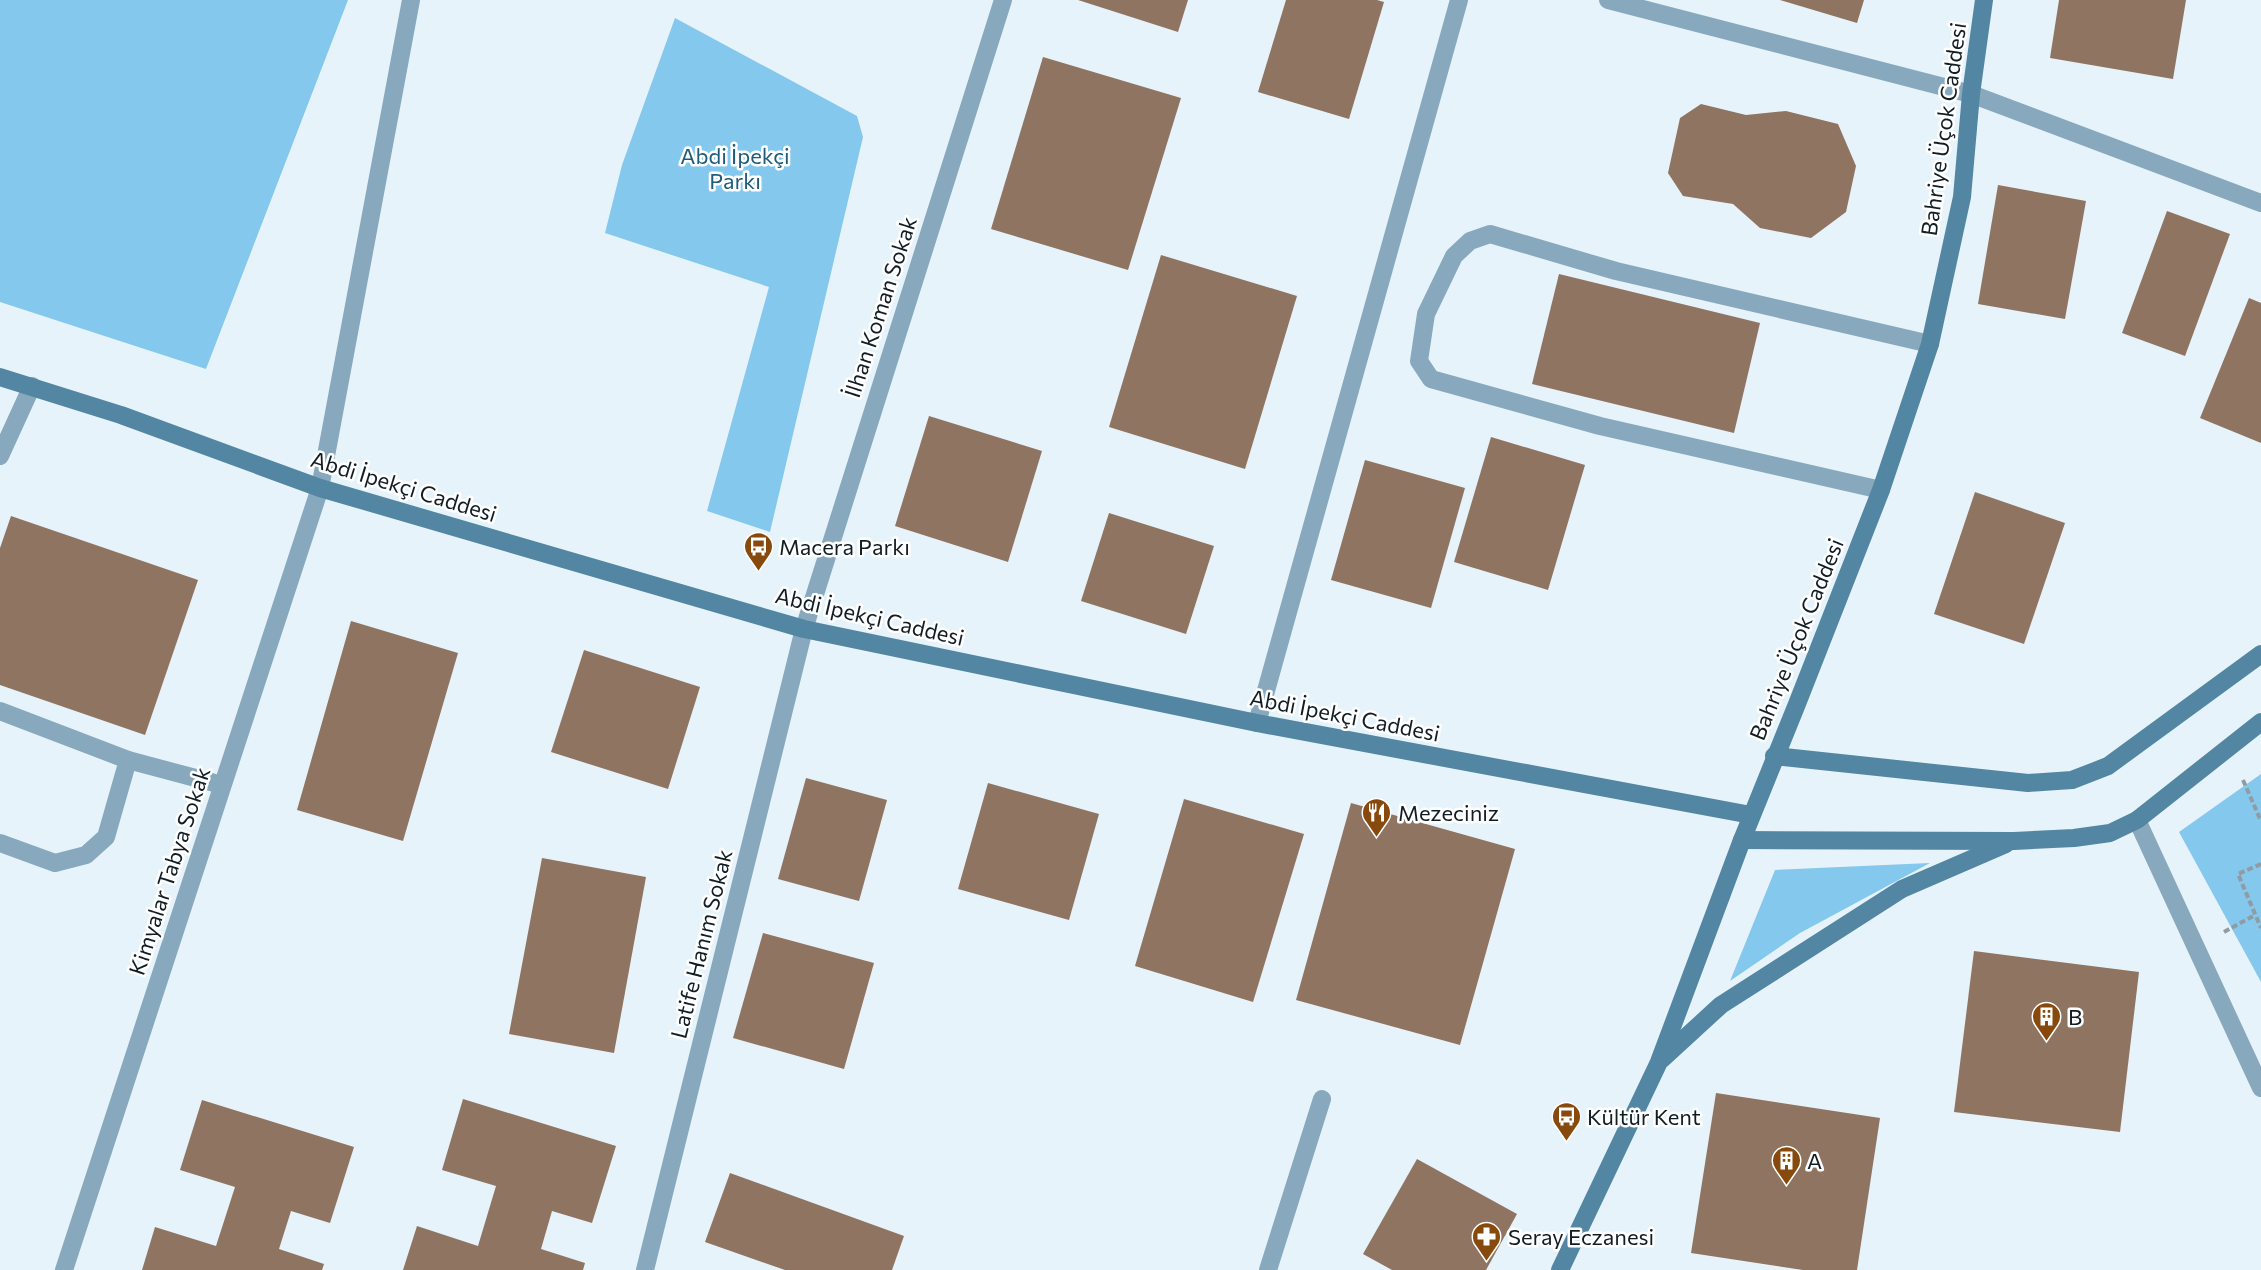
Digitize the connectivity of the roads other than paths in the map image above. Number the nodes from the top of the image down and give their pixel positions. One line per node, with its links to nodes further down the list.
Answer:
1 (411, 0): 12 (street, Kimyalar Tabya Sokak)
2 (1003, 0): 14 (street, İlhan Koman Sokak)
3 (1459, 0): 18 (street)
4 (1608, 0): 6 (street)
5 (1984, 0): 6 (main road, Bahriye Üçok Caddesi)
6 (1971, 94): 7 (street); 8 (main road, Bahriye Üçok Caddesi)
7 (2261, 202)
8 (1930, 344): 13 (main road, Bahriye Üçok Caddesi); 13 (street)
9 (0, 377): 10 (main road, Abdi İpekçi Caddesi)
10 (32, 386): 11 (street); 12 (main road, Abdi İpekçi Caddesi)
11 (0, 456)
12 (320, 488): 14 (main road, Abdi İpekçi Caddesi); 21 (street, Kimyalar Tabya Sokak)
13 (1881, 490): 19 (main road, Bahriye Üçok Caddesi)
14 (804, 629): 18 (main road, Abdi İpekçi Caddesi); 31 (street, Latife Hanım Sokak)
15 (2261, 654): 19 (main road)
16 (0, 711): 20 (street)
17 (2261, 722): 23 (main road)
18 (1257, 723): 22 (main road, Abdi İpekçi Caddesi)
19 (1774, 756): 22 (main road, Bahriye Üçok Caddesi)
20 (128, 760): 21 (street); 26 (street)
21 (222, 786): 30 (street, Kimyalar Tabya Sokak)
22 (1752, 815): 24 (main road, Bahriye Üçok Caddesi)
23 (2137, 820): 25 (main road); 28 (street)
24 (1742, 840): 25 (main road); 27 (main road, Bahriye Üçok Caddesi)
25 (2014, 841): 27 (main road)
26 (0, 843)
27 (1659, 1062): 33 (main road, Bahriye Üçok Caddesi)
28 (2261, 1088)
29 (1322, 1099): 32 (street)
30 (64, 1270)
31 (645, 1270)
32 (1268, 1270)
33 (1560, 1270)

